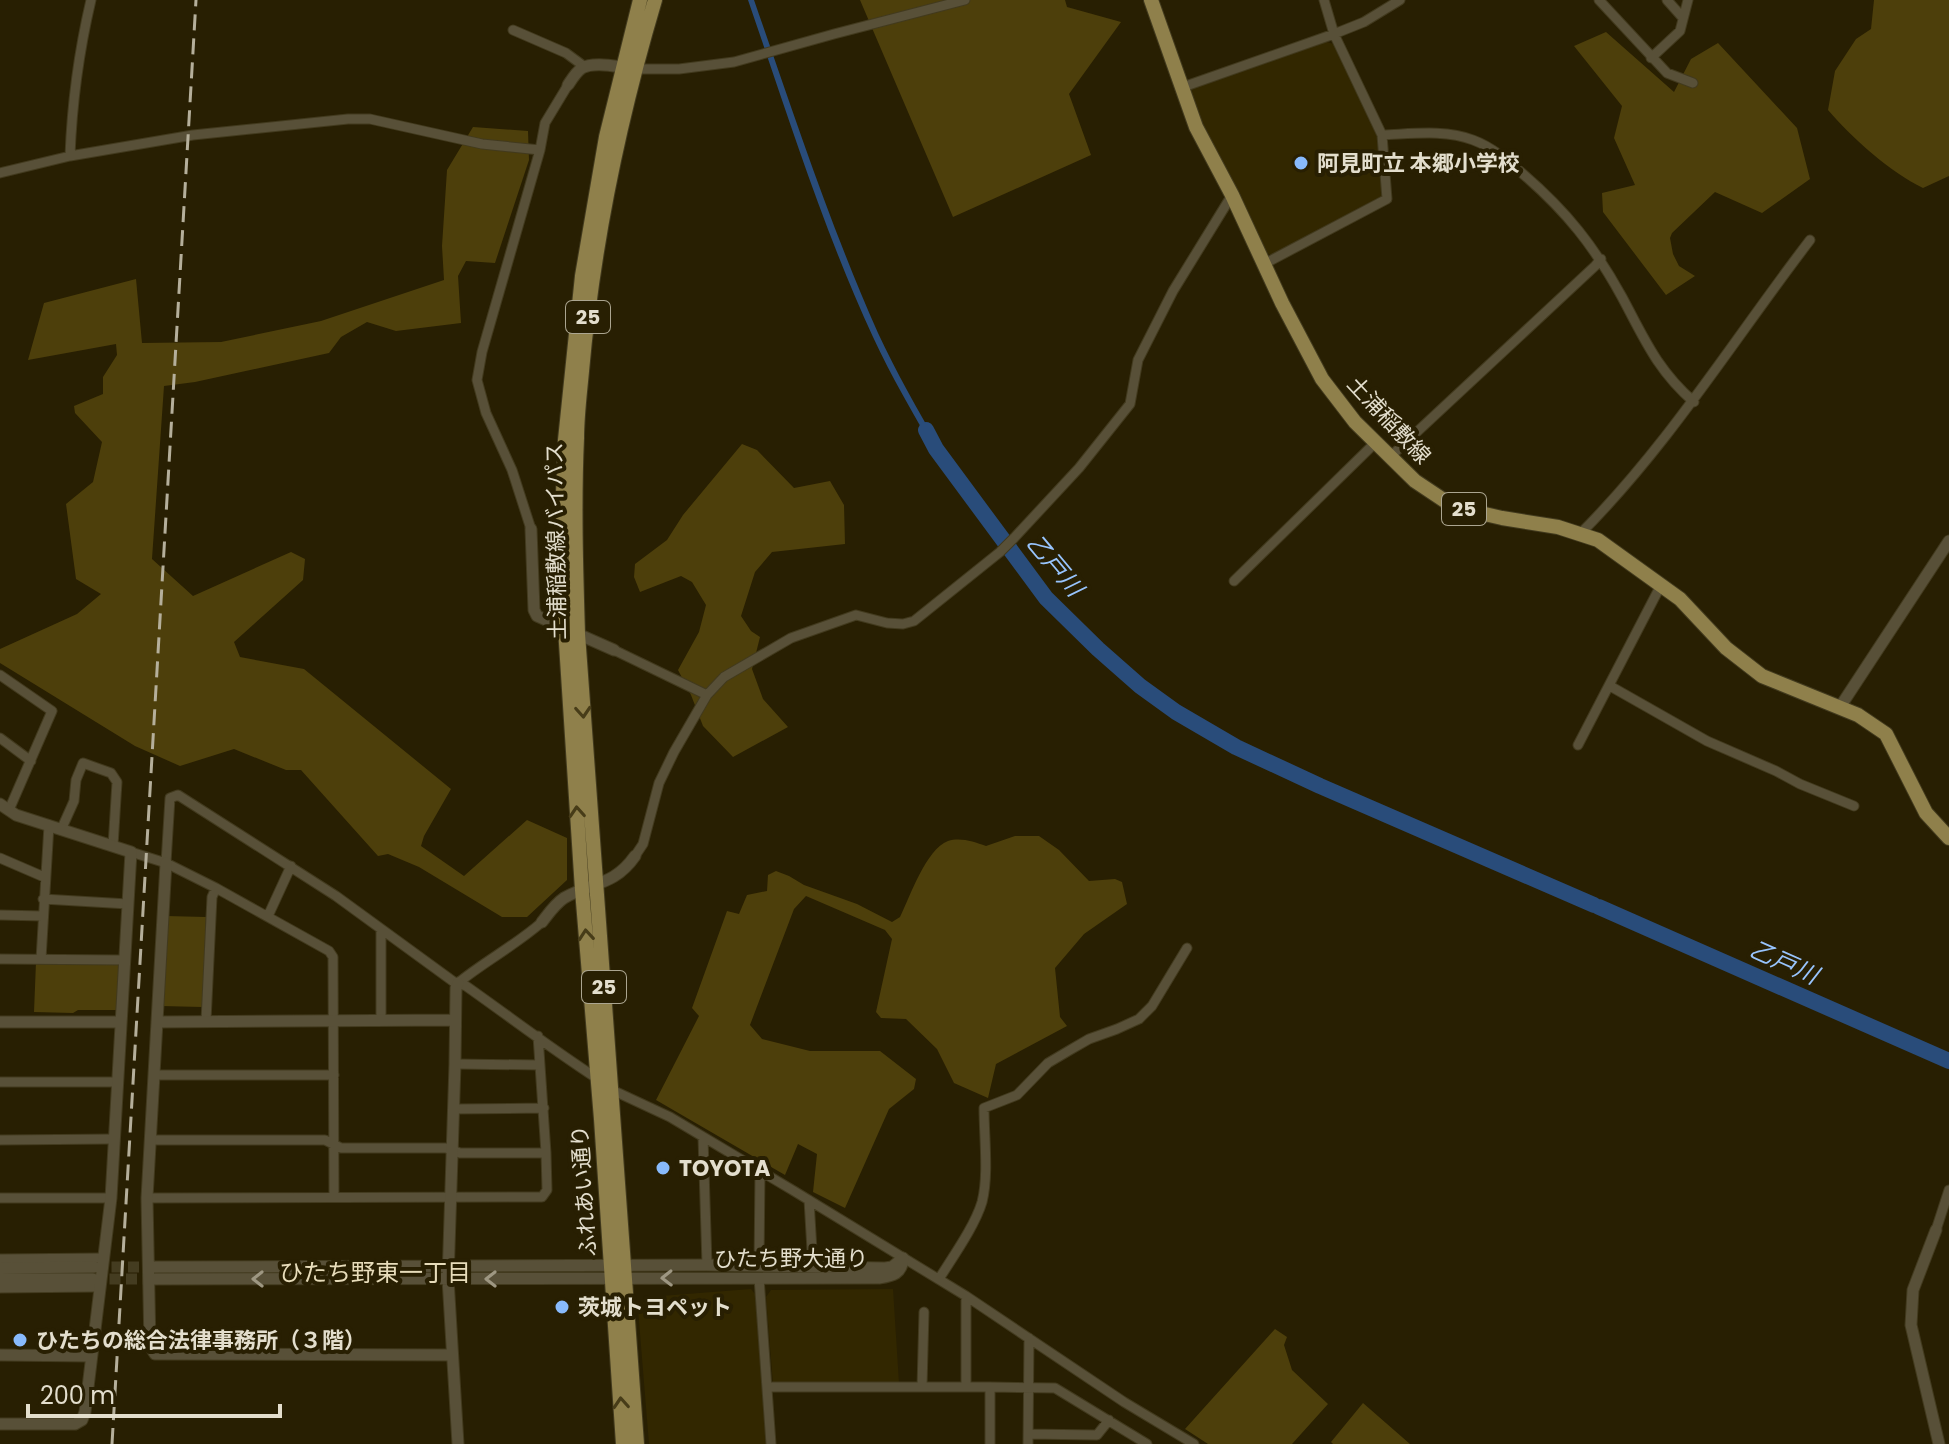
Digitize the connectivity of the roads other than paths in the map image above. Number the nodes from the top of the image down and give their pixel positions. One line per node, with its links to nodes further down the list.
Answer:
1 (91, 0): 22 (street)
2 (655, 0): 16 (main road, 土浦稲敷線バイパス / 25)
3 (965, 0): 16 (street)
4 (1151, 0): 19 (main road, 土浦稲敷線 / 25)
5 (1324, 0): 13 (street)
6 (1400, 0): 13 (street)
7 (1599, 0): 14 (street)
8 (1667, 0): 11 (street)
9 (1688, 0): 11 (street)
10 (636, 4): 16 (main road, 土浦稲敷線バイパス / 25)
11 (1683, 18): 14 (street)
12 (513, 30): 15 (street)
13 (1334, 34): 19 (street); 20 (street)
14 (1651, 58): 17 (street)
15 (585, 67): 16 (street); 18 (street)
16 (628, 68): 36 (main road, 土浦稲敷線バイパス / 25)
17 (1693, 83)
18 (568, 85): 21 (street)
19 (1183, 87): 24 (main road, 土浦稲敷線 / 25)
20 (1382, 135): 26 (street); 27 (street)
21 (540, 150): 22 (street); 31 (street)
22 (70, 156): 23 (street)
23 (0, 173)
24 (1232, 195): 27 (main road, 土浦稲敷線 / 25); 40 (street)
25 (1810, 240): 28 (street)
26 (1601, 259): 28 (street); 30 (street)
27 (1264, 264): 29 (main road, 土浦稲敷線 / 25)
28 (1694, 402): 32 (street)
29 (1376, 442): 30 (main road, 土浦稲敷線 / 25); 34 (street)
30 (1390, 457): 32 (main road, 土浦稲敷線 / 25)
31 (531, 529): 36 (street)
32 (1580, 534): 35 (main road, 土浦稲敷線 / 25)
33 (1949, 541): 41 (street)
34 (1234, 581)
35 (1661, 585): 39 (street); 41 (main road, 土浦稲敷線 / 25)
36 (571, 631): 37 (street); 57 (main road, 土浦稲敷線バイパス / 25, one-way to 57); 59 (main road, 土浦稲敷線バイパス / 25, one-way to 36)
37 (614, 650): 40 (street)
38 (0, 675): 44 (street)
39 (1610, 686): 43 (street); 45 (street)
40 (707, 695): 52 (street)
41 (1840, 707): 49 (main road, 土浦稲敷線 / 25)
42 (0, 738): 44 (street)
43 (1578, 745)
44 (31, 761): 46 (street)
45 (1854, 806)
46 (4, 807): 47 (street)
47 (49, 825): 48 (street); 56 (street)
48 (61, 830): 50 (street); 50 (street)
49 (1949, 838)
50 (113, 846): 51 (street)
51 (131, 852): 54 (street); 61 (street)
52 (635, 856): 57 (street)
53 (0, 858): 56 (street)
54 (166, 863): 55 (street); 58 (street); 78 (street)
55 (291, 866): 64 (street); 66 (street)
56 (44, 877): 60 (street)
57 (597, 885): 59 (street); 87 (main road, 土浦稲敷線バイパス / 25)
58 (216, 888): 64 (street); 75 (street)
59 (582, 890): 65 (street); 84 (main road, 土浦稲敷線バイパス / 25, one-way to 59)
60 (43, 899): 61 (street); 63 (street)
61 (128, 904): 70 (street)
62 (0, 915): 63 (street)
63 (43, 916): 69 (street)
64 (268, 916): 72 (street)
65 (542, 922): 71 (street)
66 (381, 929): 71 (street); 73 (street)
67 (1187, 948): 117 (street)
68 (0, 959): 69 (street)
69 (41, 959): 70 (street)
70 (124, 960): 77 (street)
71 (458, 983): 74 (street); 79 (street)
72 (334, 1020): 73 (street); 75 (street); 83 (street)
73 (381, 1020): 74 (street)
74 (455, 1020): 80 (street)
75 (206, 1021): 78 (street)
76 (0, 1022): 77 (street)
77 (120, 1022): 86 (street)
78 (157, 1022): 82 (street)
79 (538, 1036): 81 (street); 84 (street)
80 (455, 1064): 81 (street); 89 (street)
81 (540, 1065): 88 (street)
82 (154, 1075): 83 (street); 93 (street)
83 (334, 1075): 94 (street)
84 (598, 1079): 112 (main road, ふれあい通り / 25)
85 (0, 1082): 86 (street)
86 (117, 1082): 91 (street)
87 (610, 1089): 90 (street); 112 (main road, ふれあい通り / 25)
88 (544, 1108): 89 (street); 96 (street)
89 (454, 1109): 95 (street)
90 (703, 1137): 97 (street); 108 (street)
91 (114, 1139): 92 (street); 102 (street)
92 (0, 1140)
93 (151, 1140): 94 (street); 103 (street)
94 (334, 1145): 95 (street); 99 (street)
95 (452, 1151): 96 (street); 100 (street)
96 (546, 1153): 100 (street)
97 (760, 1170): 104 (street); 113 (street)
98 (1949, 1190): 105 (street)
99 (334, 1197): 100 (street); 103 (street)
100 (451, 1197): 109 (street)
101 (0, 1198): 102 (street)
102 (111, 1198): 114 (street)
103 (147, 1198): 123 (street)
104 (809, 1200): 106 (street); 110 (street)
105 (1936, 1230): 140 (street)
106 (903, 1258): 110 (street, ひたち野大通り); 113 (street, ひたち野大通り); 117 (street)
107 (0, 1259): 114 (street)
108 (707, 1265): 112 (street, ひたち野大通り); 113 (street, ひたち野大通り)
109 (449, 1266): 112 (street, ひたち野大通り); 116 (street); 116 (street, ひたち野大通り, one-way to 109)
110 (813, 1267): 113 (street, ひたち野大通り)
111 (0, 1268): 114 (street)
112 (618, 1272): 113 (street, ひたち野大通り, one-way to 112); 116 (street, ひたち野大通り, one-way to 116); 134 (main road, ふれあい通り / 25, one-way to 112); 135 (main road, ふれあい通り / 25)
113 (759, 1272): 125 (street)
114 (97, 1273): 115 (street); 118 (street); 124 (street)
115 (0, 1279)
116 (448, 1279): 123 (street)
117 (939, 1279): 119 (street)
118 (0, 1288)
119 (966, 1296): 121 (street); 127 (street)
120 (924, 1312): 126 (street)
121 (1029, 1338): 129 (street); 139 (street)
122 (0, 1355): 124 (street)
123 (451, 1355): 133 (street)
124 (90, 1356): 131 (street)
125 (767, 1387): 126 (street); 136 (street)
126 (922, 1387): 127 (street)
127 (966, 1387): 128 (street)
128 (990, 1387): 129 (street); 137 (street)
129 (1029, 1387): 130 (street); 132 (street)
130 (1109, 1420): 132 (street); 138 (street)
131 (0, 1424)
132 (1028, 1439)
133 (458, 1444)
134 (623, 1444)
135 (637, 1444)
136 (771, 1444)
137 (990, 1444)
138 (1147, 1444)
139 (1194, 1444)
140 (1939, 1444)

